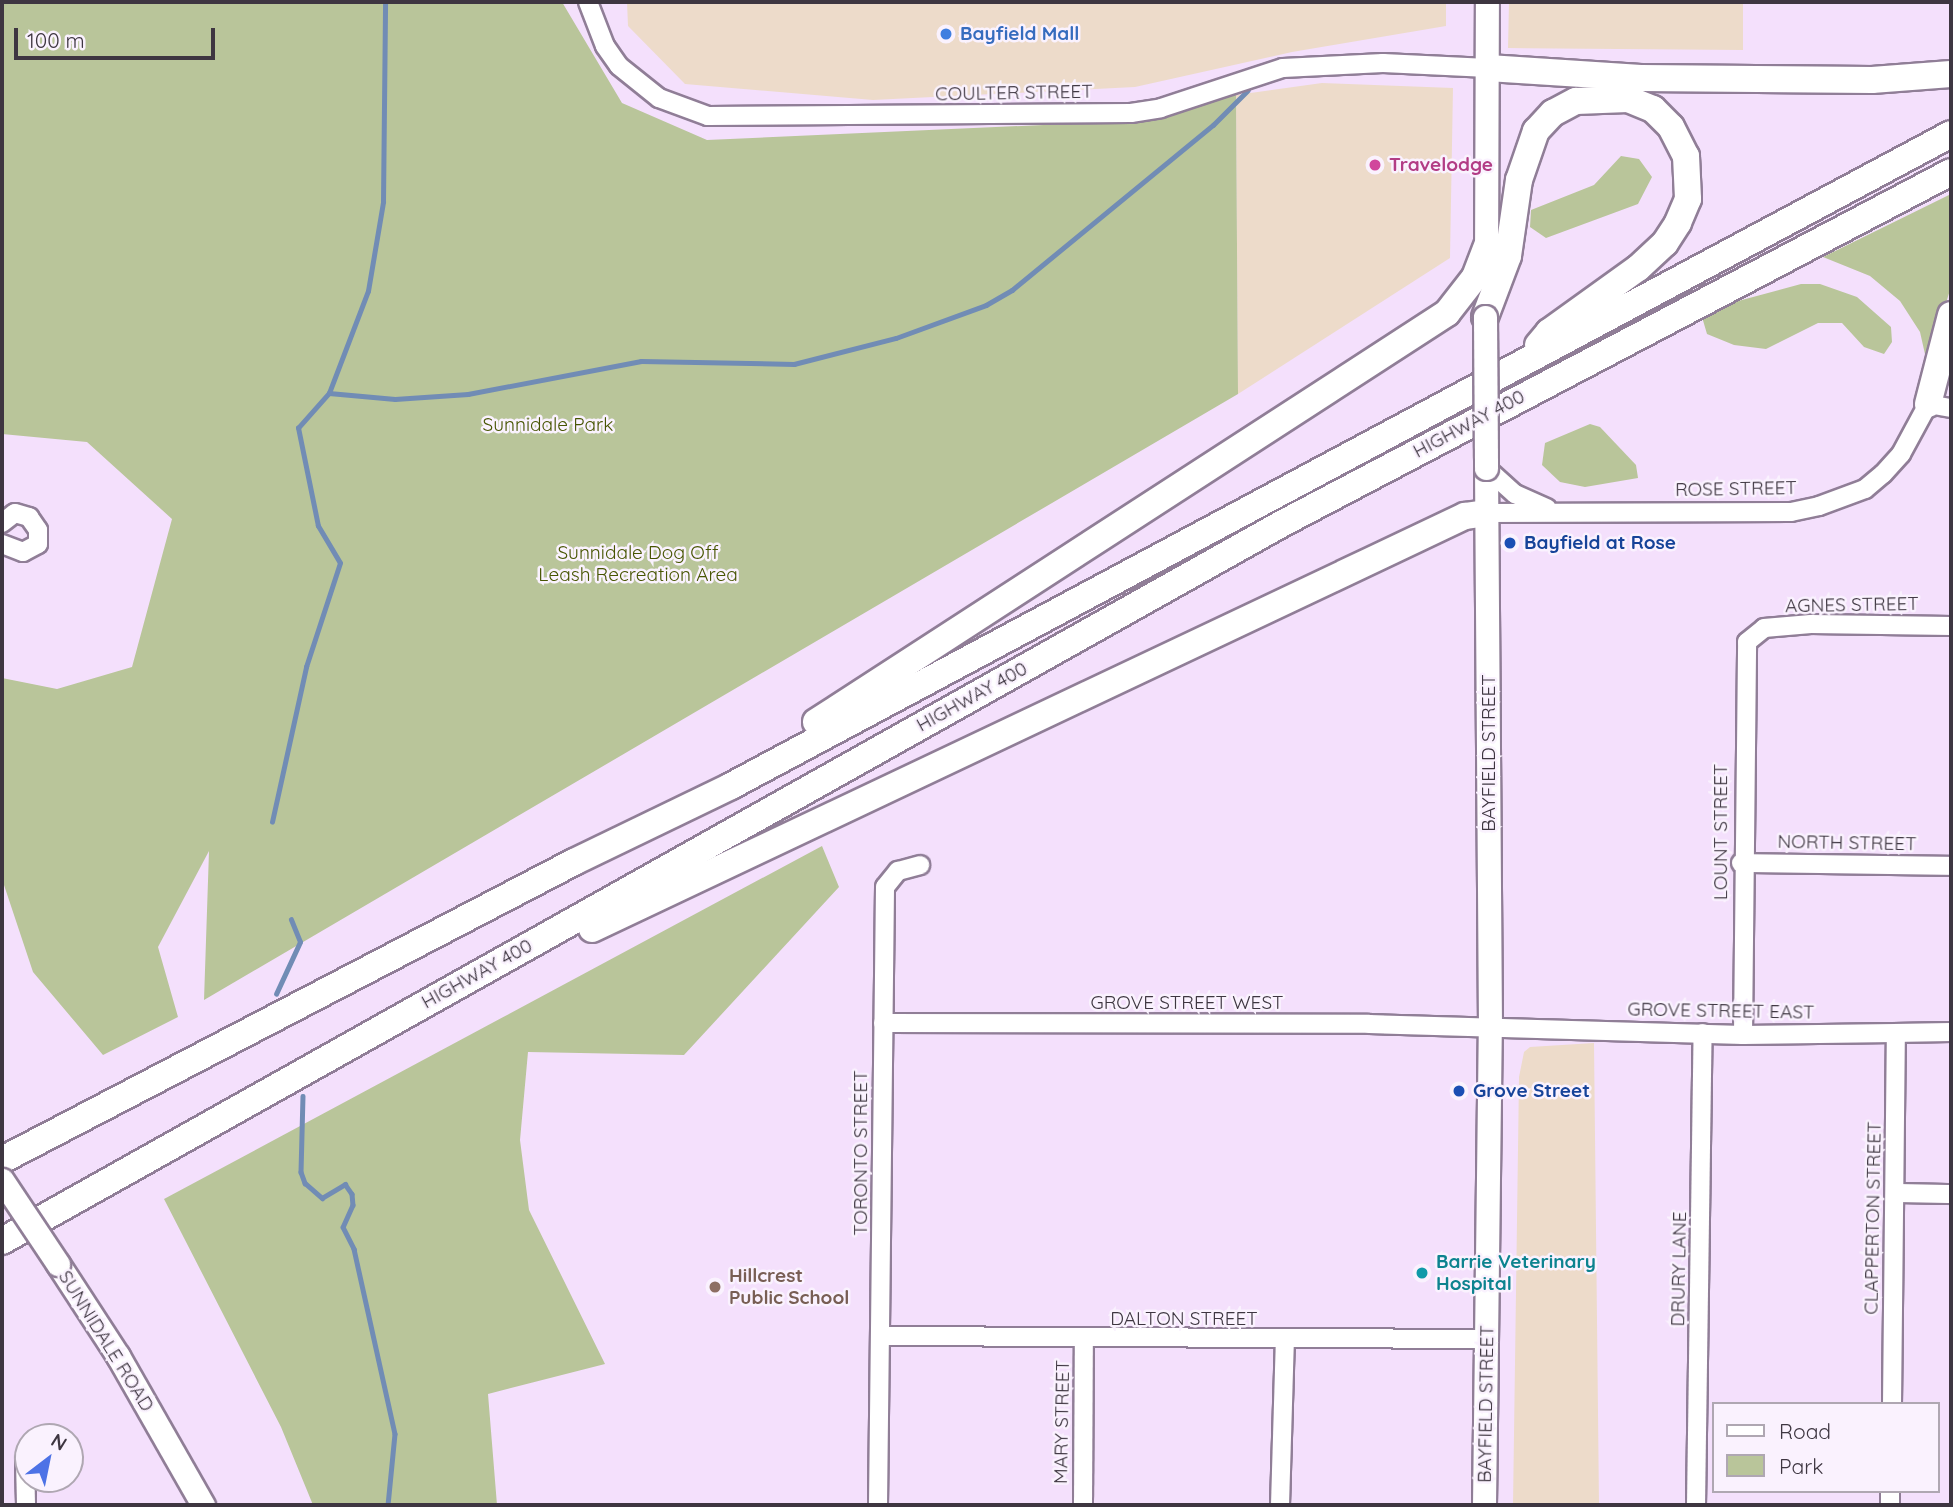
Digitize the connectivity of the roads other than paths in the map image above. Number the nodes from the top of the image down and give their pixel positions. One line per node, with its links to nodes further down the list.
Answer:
1 (588, 2): 3 (street, COULTER STREET)
2 (1487, 2): 3 (main road, BAYFIELD STREET)
3 (1488, 68): 4 (highway); 7 (main road, BAYFIELD STREET)
4 (1951, 74)
5 (1951, 134): 10 (highway, HIGHWAY 400)
6 (1951, 172): 23 (highway, HIGHWAY 400)
7 (1487, 246): 9 (main road, BAYFIELD STREET); 19 (highway)
8 (1951, 315): 11 (highway)
9 (1485, 317): 10 (highway); 12 (main road, BAYFIELD STREET, bridge)
10 (1521, 365): 19 (highway, HIGHWAY 400)
11 (1940, 406): 13 (street, ROSE STREET)
12 (1486, 468): 13 (street, ROSE STREET); 14 (main road, BAYFIELD STREET)
13 (1557, 511): 14 (street, ROSE STREET)
14 (1487, 513): 23 (highway); 25 (main road, BAYFIELD STREET)
15 (2, 523): 16 (street)
16 (2, 544)
17 (1951, 626): 18 (street, AGNES STREET)
18 (1754, 633): 20 (street, LOUNT STREET)
19 (731, 786): 30 (highway, HIGHWAY 400)
20 (1741, 863): 22 (street, NORTH STREET); 29 (street, LOUNT STREET)
21 (920, 865): 24 (street, TORONTO STREET)
22 (1951, 866)
23 (399, 1017): 34 (highway, HIGHWAY 400)
24 (883, 1023): 25 (street, GROVE STREET WEST); 35 (street, TORONTO STREET)
25 (1490, 1027): 27 (street, GROVE STREET EAST); 36 (main road, BAYFIELD STREET)
26 (1951, 1032): 28 (street, GROVE STREET EAST)
27 (1703, 1033): 29 (street, GROVE STREET EAST); 45 (street, DRURY LANE)
28 (1896, 1033): 29 (street, GROVE STREET EAST); 32 (street, CLAPPERTON STREET)
29 (1743, 1035)
30 (2, 1160)
31 (2, 1180): 40 (main road, SUNNIDALE ROAD, bridge)
32 (1895, 1193): 33 (street); 39 (street, CLAPPERTON STREET)
33 (1951, 1194)
34 (2, 1241)
35 (881, 1336): 37 (street, DALTON STREET); 41 (street, TORONTO STREET)
36 (1488, 1339): 38 (street, DALTON STREET); 44 (main road, BAYFIELD STREET)
37 (1084, 1340): 38 (street, DALTON STREET); 42 (street, MARY STREET)
38 (1285, 1341): 43 (street)
39 (1892, 1402)
40 (204, 1505)
41 (877, 1505)
42 (1083, 1505)
43 (1280, 1505)
44 (1484, 1505)
45 (1696, 1505)

